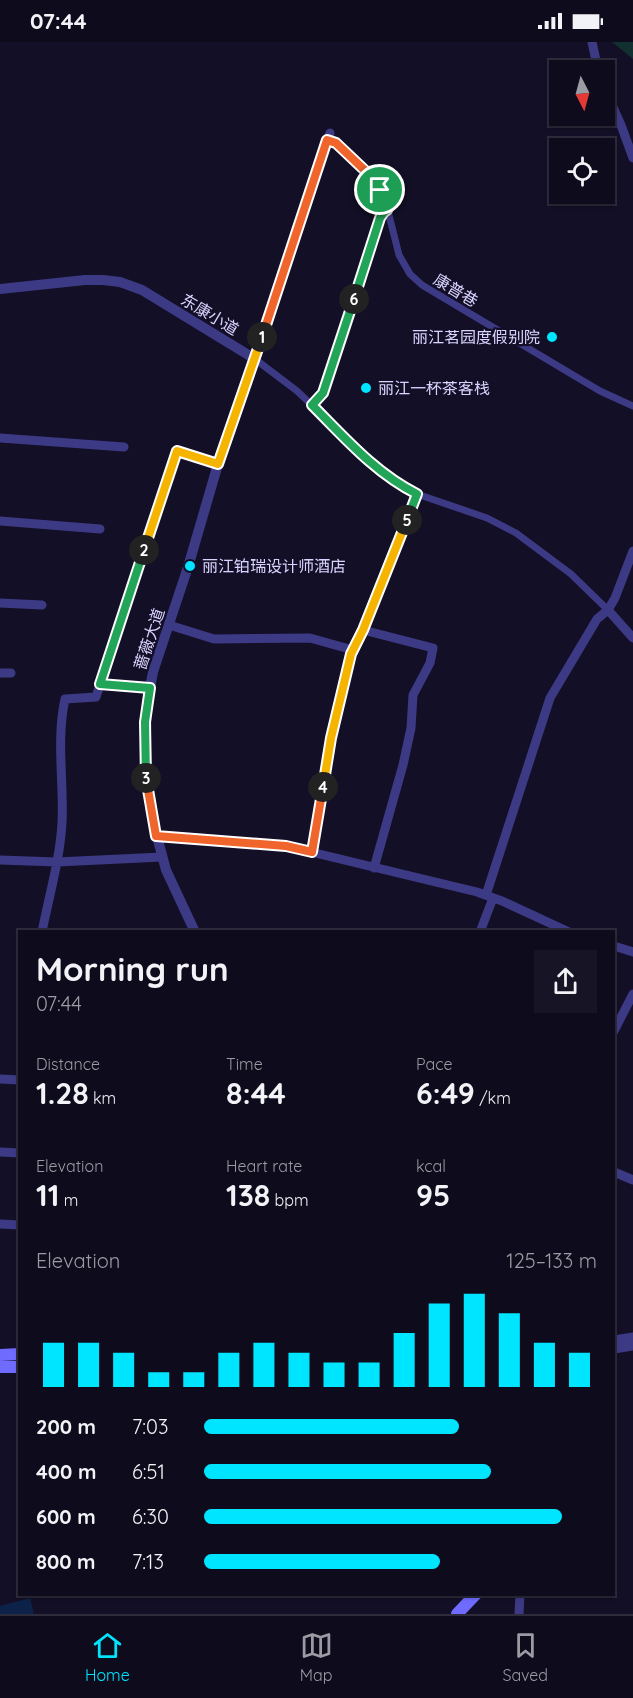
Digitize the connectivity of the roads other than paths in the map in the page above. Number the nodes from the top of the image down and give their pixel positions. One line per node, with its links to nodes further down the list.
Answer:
1 (592, 42): 2 (street)
2 (596, 60)
3 (615, 112): 5 (street)
4 (329, 136): 6 (street, 康普巷); 8 (street)
5 (633, 158)
6 (387, 210): 9 (street); 10 (street, 康普巷)
7 (0, 289): 8 (street, 东康小道)
8 (255, 359): 9 (street, 东康小道); 13 (street, 蔷薇大道)
9 (312, 405): 14 (street, 东康小道)
10 (633, 406)
11 (0, 438): 12 (street)
12 (124, 447)
13 (218, 464): 21 (street, 蔷薇大道); 27 (street)
14 (417, 494): 20 (street, 东康小道); 22 (street)
15 (0, 521): 16 (street)
16 (100, 529)
17 (633, 551): 20 (street)
18 (0, 603): 19 (street)
19 (42, 605)
20 (608, 609): 23 (street, 东康小道); 35 (street)
21 (169, 625): 24 (street); 28 (street, 蔷薇大道)
22 (363, 630): 24 (street); 34 (street)
23 (633, 638)
24 (353, 650): 30 (street)
25 (0, 673): 26 (street)
26 (11, 673)
27 (100, 684): 28 (street); 33 (street)
28 (150, 688): 29 (street, 蔷薇大道)
29 (156, 836): 30 (street); 31 (street, 蔷薇大道)
30 (312, 852): 34 (street)
31 (162, 857): 33 (street); 37 (street, 蔷薇大道)
32 (0, 860): 33 (street)
33 (57, 862): 36 (street)
34 (374, 868): 35 (street)
35 (490, 897): 38 (street); 39 (street)
36 (42, 930)
37 (194, 930)
38 (481, 930)
39 (564, 930)
40 (615, 946): 41 (street)
41 (633, 952)
42 (633, 994): 43 (street)
43 (615, 1029)
44 (0, 1079): 45 (street)
45 (18, 1080)
46 (0, 1152): 47 (street)
47 (18, 1153)
48 (615, 1172): 49 (street)
49 (633, 1180)
50 (0, 1224): 51 (street)
51 (18, 1225)
52 (633, 1337): 53 (street)
53 (615, 1340)
54 (633, 1346): 55 (street)
55 (615, 1349)
56 (0, 1354): 57 (main road)
57 (18, 1354)
58 (0, 1367): 59 (main road)
59 (18, 1367)
60 (474, 1596): 62 (main road)
61 (520, 1596): 63 (street)
62 (457, 1614)
63 (519, 1614)

